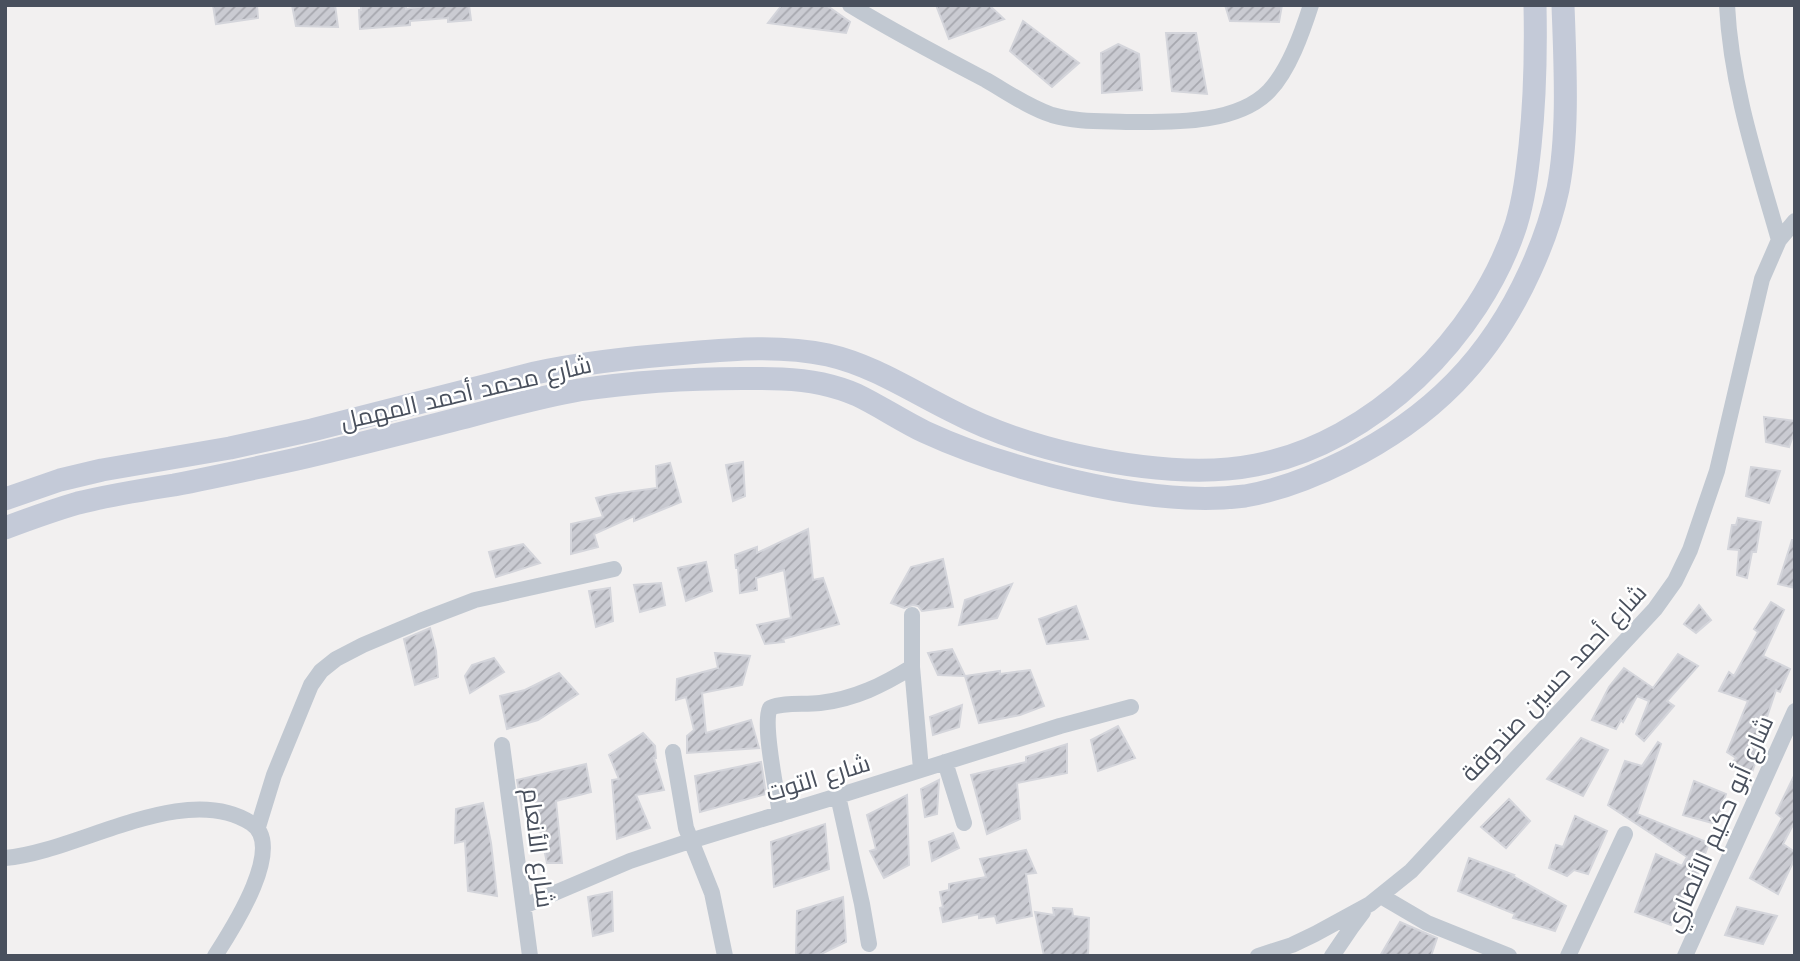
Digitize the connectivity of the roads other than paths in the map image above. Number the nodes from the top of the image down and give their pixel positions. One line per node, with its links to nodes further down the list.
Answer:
1 (850, 5): 2 (street)
2 (1311, 5)
3 (1535, 5): 8 (main road, شارع محمد أحمد المهمل)
4 (1563, 5): 9 (main road, شارع محمد أحمد المهمل)
5 (1727, 5): 7 (street)
6 (1795, 221): 7 (street, شارع أحمد حسين صندوقة)
7 (1779, 240): 27 (street, شارع أحمد حسين صندوقة)
8 (5, 499)
9 (5, 528)
10 (614, 569): 23 (street)
11 (912, 615): 12 (street)
12 (912, 667): 19 (street); 21 (street)
13 (1131, 707): 18 (street, شارع التوت)
14 (1795, 711): 15 (street, شارع أبو حكيم الأنصاري)
15 (1789, 736): 37 (street, شارع أبو حكيم الأنصاري)
16 (502, 745): 28 (street, شارع الأنعام)
17 (673, 752): 25 (street)
18 (946, 762): 19 (street, شارع التوت); 22 (street)
19 (921, 769): 20 (street, شارع التوت)
20 (838, 796): 21 (street, شارع التوت); 29 (street)
21 (780, 814): 25 (street, شارع التوت)
22 (964, 823)
23 (258, 827): 26 (street); 30 (street)
24 (1625, 834): 36 (street)
25 (690, 841): 28 (street, شارع التوت); 32 (street)
26 (5, 858)
27 (1375, 900): 33 (street, شارع أحمد حسين صندوقة); 34 (street, شارع أحمد حسين صندوقة); 35 (street)
28 (524, 906): 31 (street, شارع الأنعام)
29 (869, 944)
30 (215, 956)
31 (530, 956)
32 (725, 956)
33 (1258, 956)
34 (1332, 956)
35 (1509, 956)
36 (1568, 956)
37 (1685, 956)

